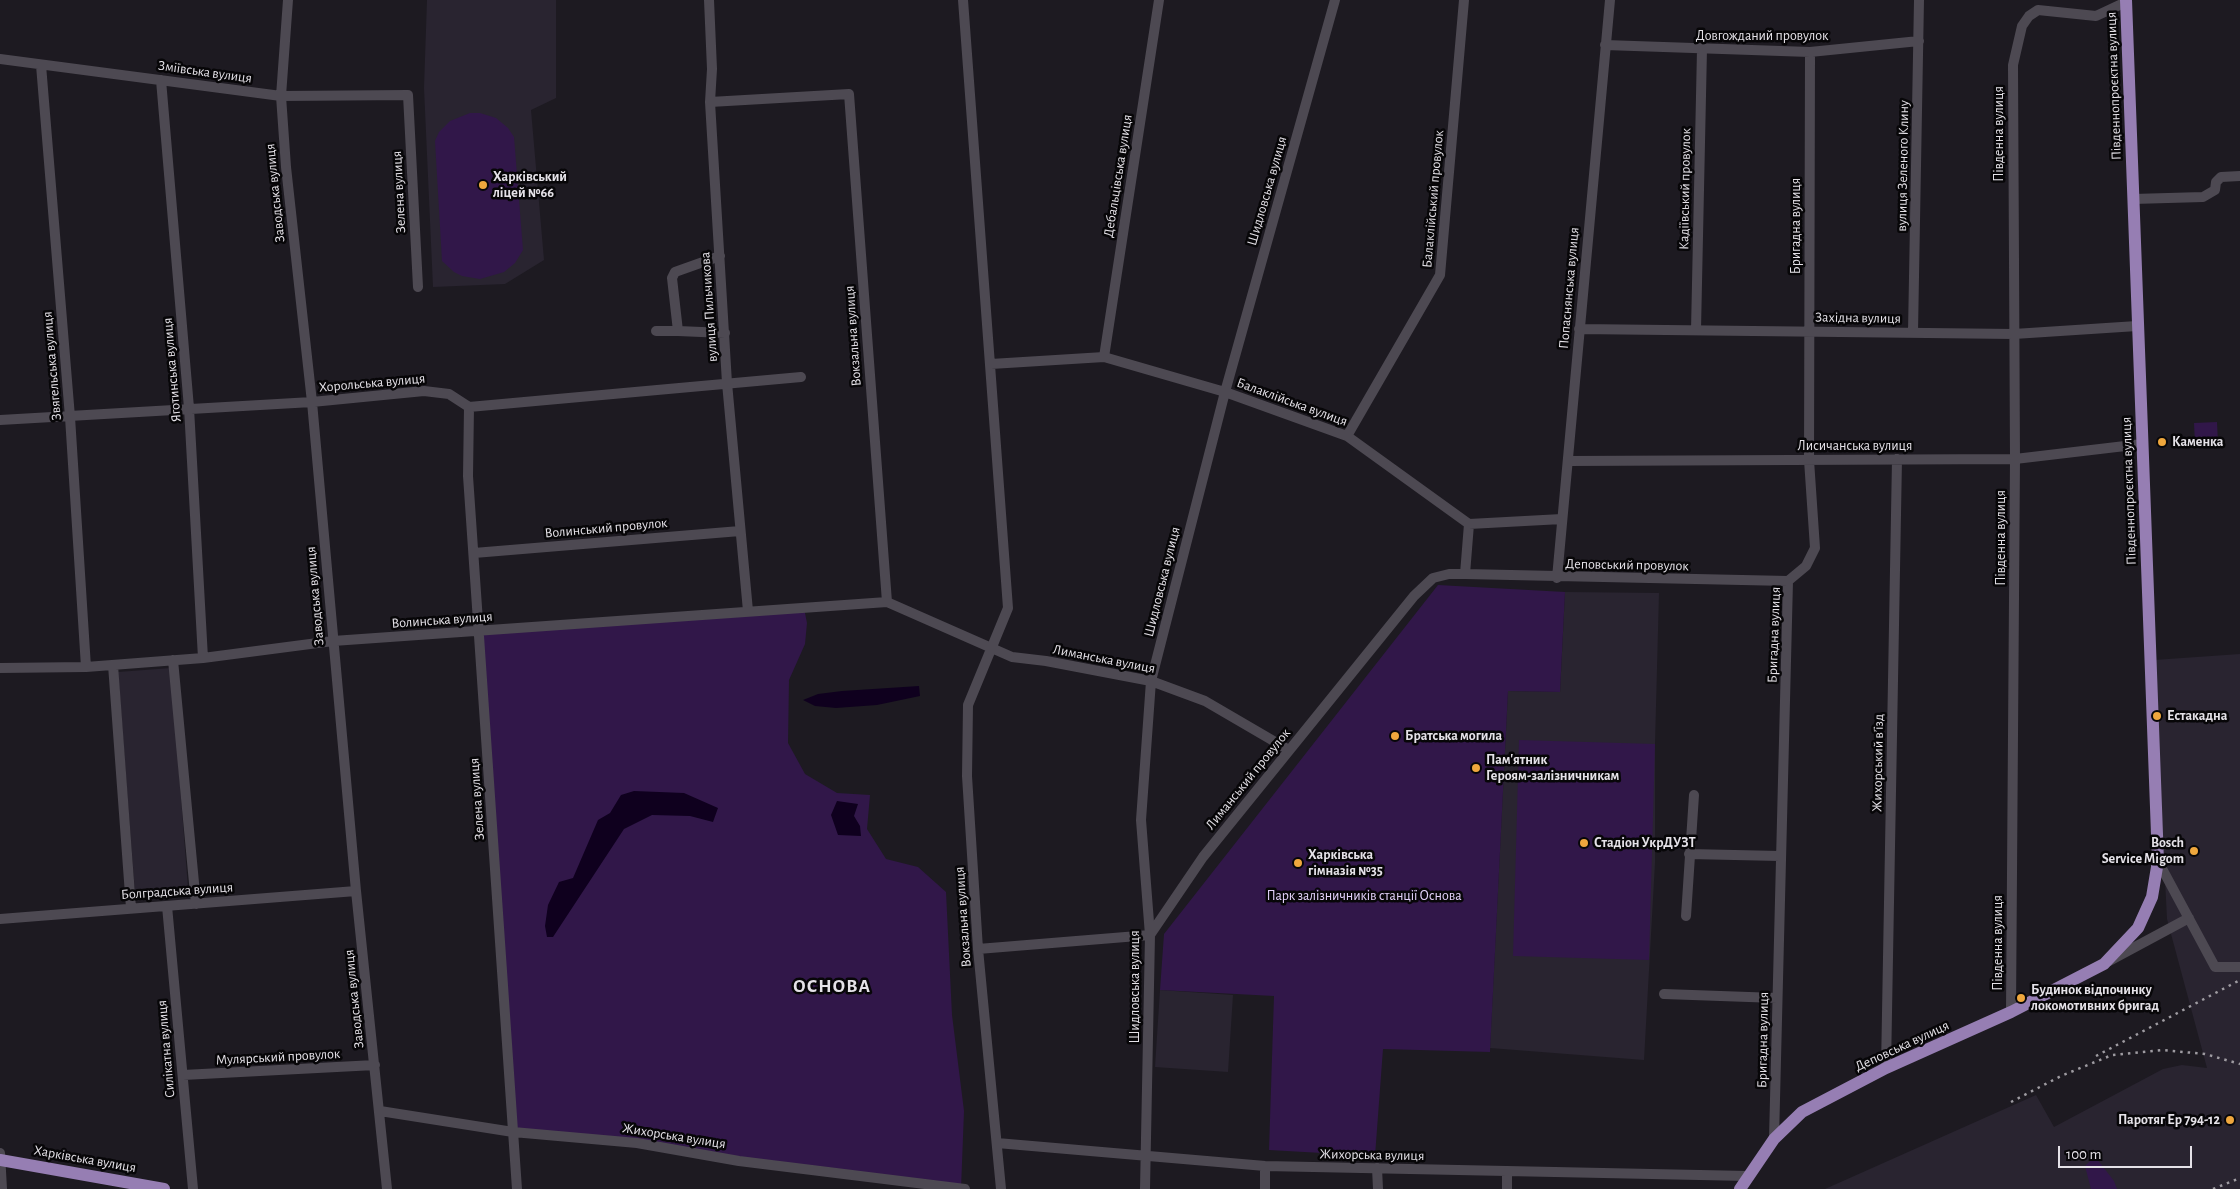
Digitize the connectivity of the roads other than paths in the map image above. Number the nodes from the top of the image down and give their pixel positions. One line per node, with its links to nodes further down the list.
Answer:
1 (288, 0): 18 (street, Заводська вулиця)
2 (709, 0): 19 (street, вулиця Пильчикова)
3 (963, 0): 34 (street, Вокзальна вулиця)
4 (1159, 0): 33 (street, Дебальцівська вулиця)
5 (1335, 0): 37 (street, Шидловська вулиця)
6 (1464, 0): 43 (street, Балаклійський провулок)
7 (1610, 0): 11 (street, Попаснянська вулиця)
8 (1919, 0): 10 (street, вулиця Зеленого Клину)
9 (2126, 1): 21 (main road, Південнопроєктна вулиця); 32 (street, Південна вулиця)
10 (1919, 40): 13 (street, Довгожданий провулок); 30 (street, вулиця Зеленого Клину)
11 (1605, 45): 12 (street, Довгожданий провулок); 25 (street, Попаснянська вулиця)
12 (1702, 49): 13 (street, Довгожданий провулок); 26 (street, Кадіївський провулок)
13 (1810, 52): 29 (street, Бригадна вулиця)
14 (0, 59): 15 (street, Зміївська вулиця)
15 (41, 64): 16 (street, Зміївська вулиця); 41 (street, Звягельська вулиця)
16 (161, 80): 18 (street, Зміївська вулиця); 40 (street, Яготинська вулиця)
17 (408, 95): 18 (street, Зміївська вулиця); 23 (street, Зелена вулиця)
18 (281, 96): 38 (street, Заводська вулиця)
19 (710, 102): 22 (street, вулиця Пильчикова); 56 (street, Вокзальна вулиця)
20 (2240, 176): 21 (street)
21 (2133, 199): 24 (main road, Південнопроєктна вулиця)
22 (720, 256): 28 (street); 31 (street, вулиця Пильчикова)
23 (418, 287)
24 (2137, 326): 32 (street, Західна вулиця); 44 (main road, Південнопроєктна вулиця)
25 (1579, 329): 26 (street, Західна вулиця); 48 (street, Попаснянська вулиця)
26 (1696, 330): 29 (street, Західна вулиця)
27 (656, 331): 28 (street)
28 (678, 331): 31 (street)
29 (1809, 331): 30 (street, Західна вулиця); 47 (street, Бригадна вулиця)
30 (1913, 332): 32 (street, Західна вулиця)
31 (724, 333): 36 (street, вулиця Пильчикова)
32 (2014, 334): 45 (street, Південна вулиця)
33 (1104, 357): 34 (street, Балаклійська вулиця); 37 (street, Балаклійська вулиця)
34 (990, 364): 60 (street, Вокзальна вулиця)
35 (801, 377): 36 (street)
36 (728, 383): 39 (street); 51 (street, вулиця Пильчикова)
37 (1225, 392): 43 (street, Балаклійська вулиця); 66 (street, Шидловська вулиця)
38 (312, 402): 39 (street, Хорольська вулиця); 40 (street, Хорольська вулиця); 59 (street, Заводська вулиця)
39 (469, 407): 52 (street, Зелена вулиця)
40 (190, 408): 41 (street, Хорольська вулиця); 61 (street, Яготинська вулиця)
41 (70, 417): 42 (street, Хорольська вулиця); 64 (street, Звягельська вулиця)
42 (0, 420)
43 (1348, 436): 50 (street, Балаклійська вулиця)
44 (2142, 444): 45 (street, Лисичанська вулиця); 71 (main road, Південнопроєктна вулиця)
45 (2015, 458): 46 (street, Лисичанська вулиця); 85 (street, Південна вулиця)
46 (1897, 459): 47 (street, Лисичанська вулиця); 87 (street, Жихорський в’їзд)
47 (1809, 460): 48 (street, Лисичанська вулиця); 55 (street, Бригадна вулиця)
48 (1568, 461): 49 (street, Попаснянська вулиця)
49 (1562, 519): 50 (street); 54 (street, Попаснянська вулиця)
50 (1469, 524): 53 (street)
51 (740, 531): 52 (street, Волинський провулок); 57 (street, вулиця Пильчикова)
52 (474, 553): 58 (street, Зелена вулиця)
53 (1465, 574): 54 (street, Деповський провулок); 67 (street, Лиманський провулок)
54 (1557, 578): 55 (street, Деповський провулок)
55 (1788, 581): 70 (street, Бригадна вулиця)
56 (886, 602): 57 (street, Волинська вулиця); 60 (street)
57 (748, 611): 58 (street, Волинська вулиця)
58 (480, 632): 59 (street, Волинська вулиця); 90 (street, Зелена вулиця)
59 (333, 641): 61 (street, Волинська вулиця); 72 (street, Заводська вулиця)
60 (991, 646): 66 (street, Лиманська вулиця); 80 (street, Вокзальна вулиця)
61 (203, 658): 62 (street, Волинська вулиця)
62 (173, 660): 63 (street, Волинська вулиця); 73 (street)
63 (113, 665): 64 (street, Волинська вулиця); 75 (street)
64 (86, 667): 65 (street, Волинська вулиця)
65 (0, 668)
66 (1150, 680): 67 (street, Лиманська вулиця); 79 (street, Шидловська вулиця)
67 (1289, 750): 79 (street, Лиманський провулок)
68 (1694, 794): 69 (street)
69 (1689, 854): 70 (street); 76 (street)
70 (1780, 856): 84 (street, Бригадна вулиця)
71 (2158, 861): 77 (street); 81 (main road, Південнопроєктна вулиця)
72 (356, 891): 73 (street, Болградська вулиця); 86 (street, Заводська вулиця)
73 (196, 904): 74 (street, Болградська вулиця)
74 (167, 906): 75 (street, Болградська вулиця); 88 (street, Силікатна вулиця)
75 (130, 908): 78 (street, Болградська вулиця)
76 (1686, 916)
77 (2189, 918): 81 (street); 82 (street)
78 (0, 919)
79 (1150, 935): 80 (street); 94 (street, Шидловська вулиця)
80 (978, 949): 92 (street, Вокзальна вулиця)
81 (2104, 964): 85 (main road, Деповська вулиця)
82 (2240, 967)
83 (1664, 994): 84 (street)
84 (1777, 998): 91 (street, Бригадна вулиця)
85 (2011, 1012): 87 (main road, Деповська вулиця)
86 (375, 1065): 88 (street, Мулярський провулок); 89 (street, Заводська вулиця)
87 (1886, 1068): 91 (main road, Деповська вулиця)
88 (183, 1075): 102 (street, Силікатна вулиця)
89 (380, 1111): 90 (street, Жихорська вулиця); 103 (street, Заводська вулиця)
90 (513, 1132): 104 (street, Зелена вулиця); 105 (street, Жихорська вулиця)
91 (1774, 1138): 99 (main road, Деповська вулиця)
92 (997, 1143): 94 (street, Жихорська вулиця); 106 (street, Вокзальна вулиця)
93 (0, 1153): 95 (street)
94 (1146, 1156): 96 (street, Жихорська вулиця); 107 (street, Шидловська вулиця)
95 (0, 1160): 100 (street); 101 (main road, Харківська вулиця)
96 (1265, 1166): 97 (street, Жихорська вулиця); 108 (street)
97 (1377, 1168): 98 (street, Жихорська вулиця); 109 (street)
98 (1508, 1172): 99 (street, Жихорська вулиця); 110 (street)
99 (1748, 1176): 111 (main road, Деповська вулиця)
100 (2, 1189)
101 (164, 1189)
102 (193, 1189)
103 (387, 1189)
104 (517, 1189)
105 (965, 1189)
106 (1001, 1189)
107 (1145, 1189)
108 (1265, 1189)
109 (1378, 1189)
110 (1507, 1189)
111 (1740, 1189)

